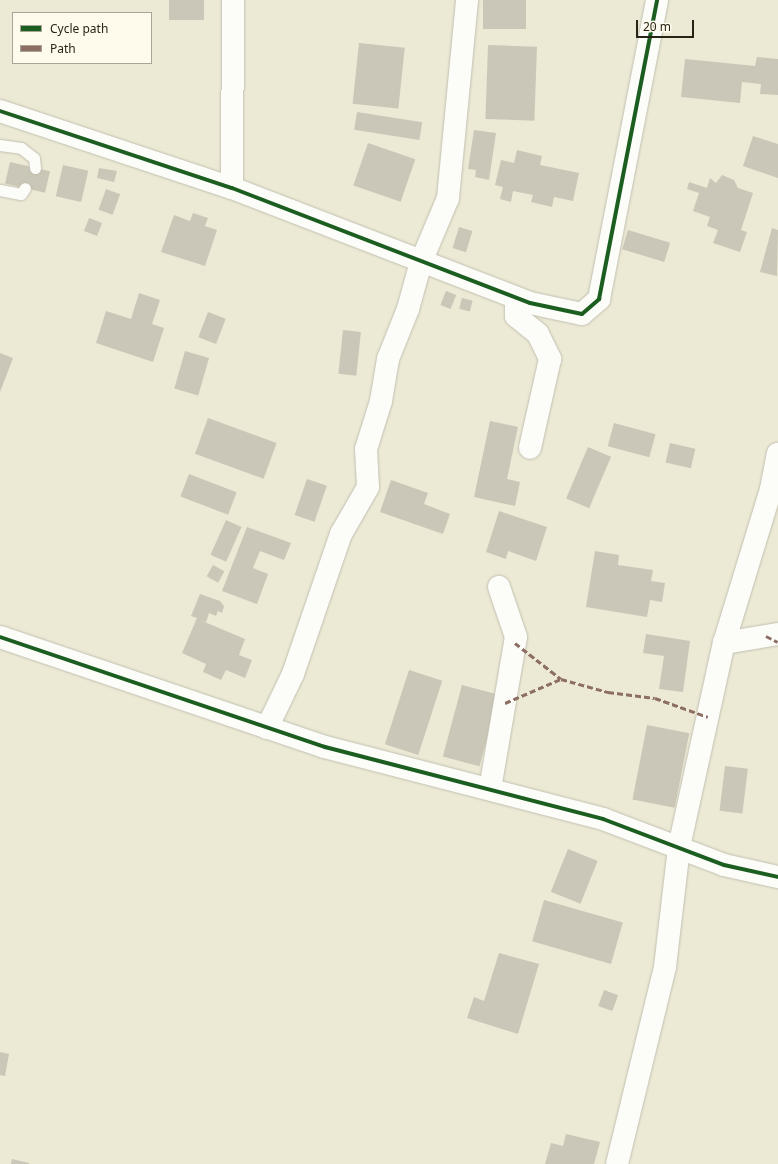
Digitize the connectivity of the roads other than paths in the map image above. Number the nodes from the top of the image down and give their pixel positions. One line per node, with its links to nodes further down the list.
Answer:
1 (233, 0): 8 (street)
2 (467, 0): 10 (street)
3 (657, 0): 11 (street)
4 (0, 111): 8 (street)
5 (0, 144): 6 (lane)
6 (35, 168)
7 (25, 188): 9 (lane)
8 (232, 188): 10 (street)
9 (0, 190)
10 (421, 262): 11 (street); 18 (street)
11 (516, 298): 12 (street)
12 (530, 448)
13 (778, 454): 17 (street)
14 (499, 587): 19 (street)
15 (778, 634): 17 (street)
16 (0, 637): 18 (street)
17 (724, 643): 20 (street)
18 (268, 728): 19 (street)
19 (490, 789): 20 (street)
20 (679, 847): 21 (street); 22 (street)
21 (778, 877)
22 (617, 1164)

